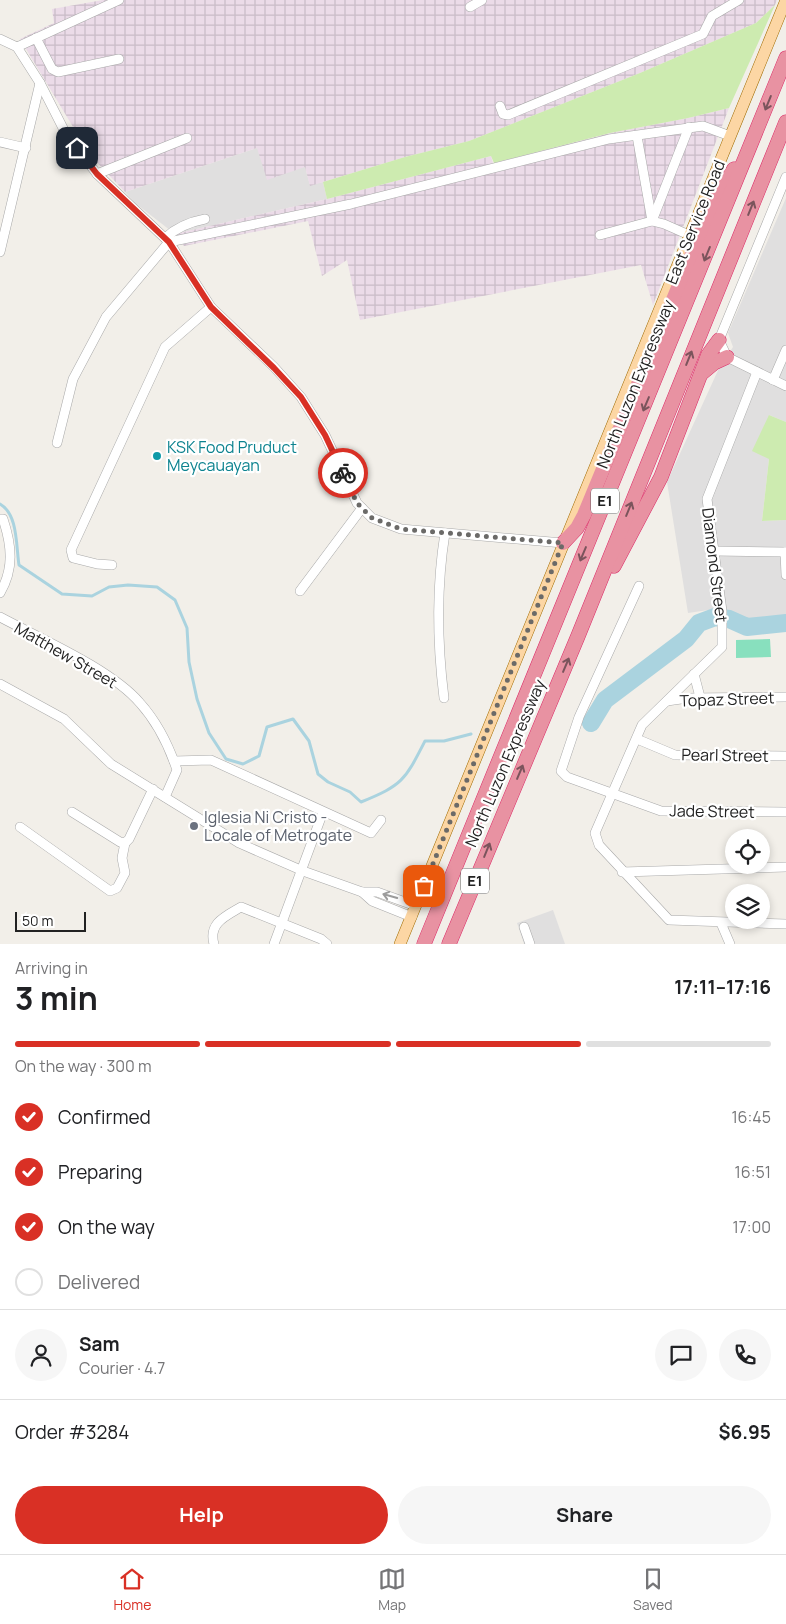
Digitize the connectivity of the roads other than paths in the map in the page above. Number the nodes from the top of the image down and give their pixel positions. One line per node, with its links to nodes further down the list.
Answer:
1 (119, 0): 6 (street)
2 (482, 0): 5 (street)
3 (740, 0): 12 (street)
4 (786, 0): 16 (main road, East Service Road)
5 (470, 7)
6 (36, 38): 8 (street); 9 (street)
7 (0, 39): 8 (street)
8 (17, 47): 11 (street)
9 (120, 58)
10 (786, 58): 18 (highway, North Luzon Expressway / E1, one-way to 18)
11 (40, 83): 20 (street); 21 (street)
12 (500, 106)
13 (786, 122): 50 (highway, North Luzon Expressway / E1, one-way to 13)
14 (690, 127): 15 (street); 16 (street); 24 (street)
15 (636, 136): 24 (street); 27 (street)
16 (730, 136): 26 (main road, East Service Road)
17 (187, 138): 21 (street)
18 (752, 141): 41 (highway); 83 (highway, North Luzon Expressway / E1, one-way to 83)
19 (0, 142): 20 (street)
20 (26, 148): 28 (street)
21 (97, 174): 27 (street)
22 (786, 177): 30 (street)
23 (205, 219): 27 (street)
24 (652, 222): 25 (street); 26 (street)
25 (600, 235)
26 (689, 235): 41 (main road, East Service Road)
27 (167, 240): 29 (street); 37 (street)
28 (0, 252)
29 (211, 307): 38 (street); 44 (street)
30 (719, 340): 32 (street); 34 (highway)
31 (786, 350): 35 (street)
32 (727, 357): 33 (street); 34 (highway)
33 (757, 372): 35 (street); 42 (street, Diamond Street)
34 (701, 374): 50 (highway)
35 (773, 380): 36 (street)
36 (786, 386)
37 (57, 443)
38 (362, 508): 40 (street); 47 (street)
39 (0, 518): 48 (street)
40 (445, 533): 41 (street); 55 (street)
41 (563, 543): 73 (main road, East Service Road)
42 (715, 551): 43 (street); 51 (street, Diamond Street)
43 (785, 552): 45 (street)
44 (112, 565)
45 (786, 574)
46 (639, 586): 61 (street, Jade Street)
47 (300, 591)
48 (0, 593)
49 (0, 617): 59 (street, Matthew Street)
50 (578, 636): 84 (highway, North Luzon Expressway / E1, one-way to 50)
51 (694, 674): 53 (street); 56 (street, Diamond Street)
52 (0, 684): 60 (street)
53 (700, 697): 54 (street, Topaz Street); 56 (street, Topaz Street)
54 (786, 697)
55 (444, 698)
56 (667, 701): 57 (street, Diamond Street)
57 (637, 738): 58 (street, Pearl Street); 61 (street, Diamond Street)
58 (786, 756)
59 (174, 761): 62 (street, Matthew Street); 64 (street)
60 (152, 789): 62 (street); 68 (street)
61 (612, 794): 65 (street, Jade Street); 71 (street, Diamond Street)
62 (165, 797): 70 (street)
63 (72, 812): 68 (street)
64 (323, 812): 66 (street); 70 (street)
65 (786, 812)
66 (381, 820)
67 (20, 826): 68 (street)
68 (125, 843)
69 (786, 867): 71 (street)
70 (303, 871): 72 (street); 75 (street)
71 (622, 872): 76 (street, Diamond Street)
72 (362, 892): 73 (street, one-way to 72); 74 (street)
73 (416, 906): 74 (main road, East Service Road)
74 (412, 917): 82 (main road, East Service Road)
75 (283, 923): 79 (street); 80 (street); 81 (street)
76 (721, 923): 77 (street, Diamond Street); 86 (street)
77 (786, 924)
78 (524, 928): 85 (street)
79 (214, 944)
80 (274, 944)
81 (327, 944)
82 (400, 944)
83 (424, 944)
84 (449, 944)
85 (530, 944)
86 (730, 944)

